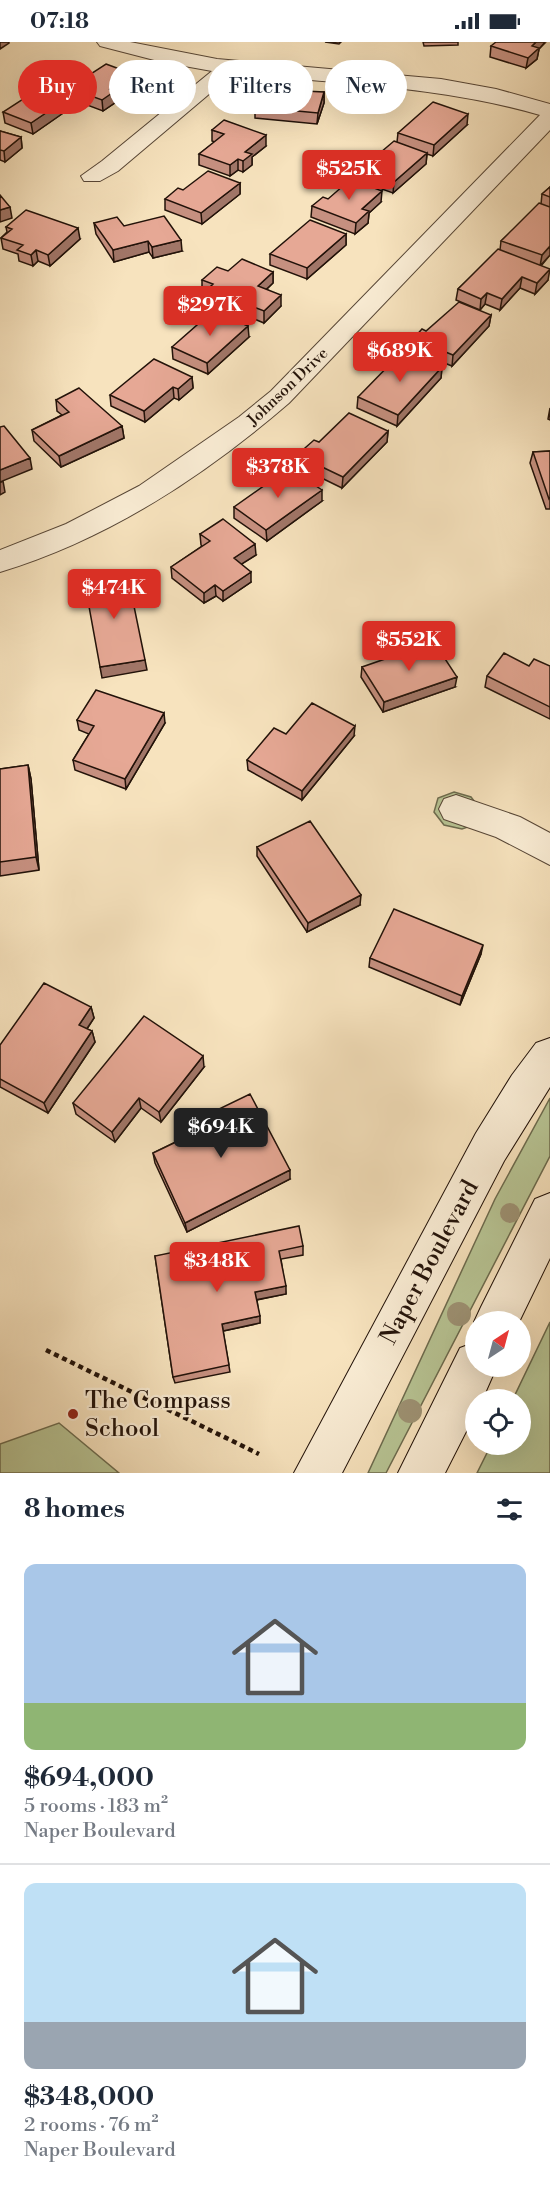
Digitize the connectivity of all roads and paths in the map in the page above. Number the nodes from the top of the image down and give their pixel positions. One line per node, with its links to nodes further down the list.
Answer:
1 (107, 42): 2 (street)
2 (208, 65)
3 (313, 74): 5 (street)
4 (208, 85): 7 (street)
5 (550, 111)
6 (550, 117): 8 (street, Johnson Drive)
7 (92, 176)
8 (0, 561)
9 (456, 809): 10 (street)
10 (550, 850)
11 (550, 1056): 17 (street, Naper Boulevard)
12 (550, 1214): 13 (street)
13 (502, 1311)
14 (46, 1350): 16 (path)
15 (469, 1377): 18 (street)
16 (259, 1454)
17 (317, 1473)
18 (421, 1473)

